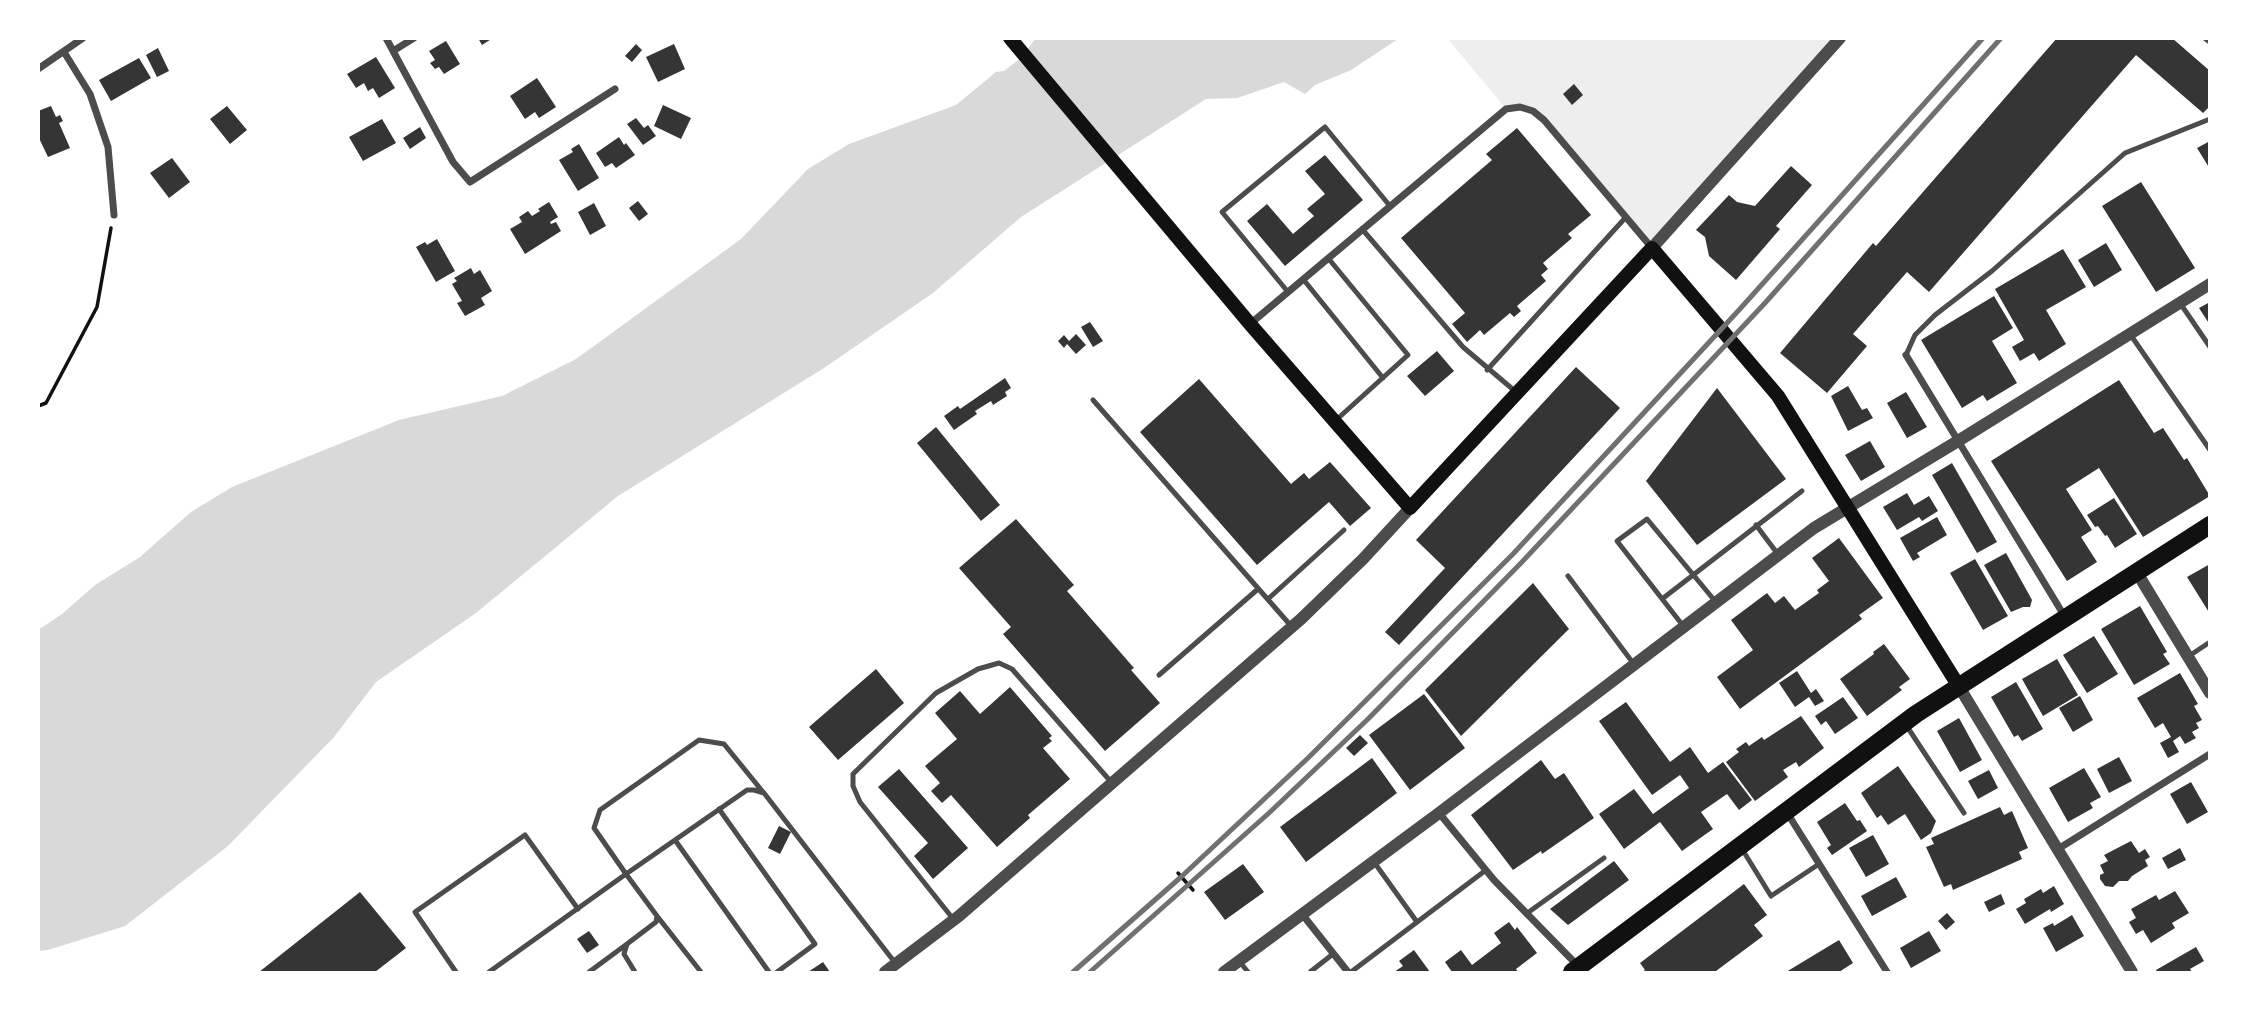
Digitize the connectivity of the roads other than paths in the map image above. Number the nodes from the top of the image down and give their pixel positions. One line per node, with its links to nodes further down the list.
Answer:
1 (83, 38): 7 (street)
2 (386, 38): 6 (street)
3 (414, 38): 6 (street)
4 (1840, 38): 15 (street)
5 (1014, 43): 21 (main road)
6 (393, 51): 9 (street)
7 (64, 52): 8 (street); 12 (street)
8 (38, 69)
9 (615, 89)
10 (2210, 120): 24 (lane)
11 (1390, 205): 13 (street); 14 (street); 19 (lane)
12 (114, 215)
13 (1626, 216): 15 (street); 25 (lane)
14 (1362, 229): 16 (street); 25 (lane)
15 (1652, 248): 27 (main road); 33 (main road)
16 (1328, 258): 17 (street); 26 (lane)
17 (1303, 279): 19 (street); 26 (lane)
18 (2210, 284): 20 (street)
19 (1288, 292): 21 (street)
20 (2180, 302): 22 (street); 23 (lane)
21 (1250, 324): 29 (main road)
22 (2130, 334): 30 (street); 31 (lane)
23 (2210, 347)
24 (1906, 355): 30 (street)
25 (1487, 370): 27 (lane)
26 (1383, 379): 29 (lane)
27 (1517, 393): 34 (main road)
28 (1093, 400): 42 (lane)
29 (1334, 422): 34 (main road)
30 (1958, 441): 33 (street); 46 (street)
31 (2210, 450)
32 (1802, 491): 35 (lane)
33 (1847, 507): 38 (street); 53 (main road)
34 (1410, 508): 47 (street)
35 (1756, 525): 38 (lane); 40 (lane)
36 (2210, 525): 39 (highway)
37 (1344, 530): 44 (lane)
38 (1779, 555): 45 (street)
39 (2136, 571): 46 (highway); 50 (street)
40 (1692, 575): 43 (lane); 43 (lane); 45 (lane)
41 (1568, 576): 51 (lane)
42 (1258, 589): 44 (lane); 52 (lane)
43 (1662, 598): 48 (lane)
44 (1268, 599): 47 (lane)
45 (1716, 603): 48 (street)
46 (2065, 617): 53 (highway)
47 (1292, 627): 57 (street)
48 (1684, 627): 51 (street)
49 (2210, 642): 50 (lane)
50 (2188, 657): 54 (street)
51 (1634, 664): 61 (street)
52 (1159, 676)
53 (1958, 685): 55 (highway); 65 (street)
54 (2210, 693)
55 (1905, 722): 60 (highway); 62 (lane)
56 (2210, 754): 65 (street)
57 (1112, 783): 75 (street); 75 (lane)
58 (764, 793): 59 (lane); 70 (lane); 80 (lane)
59 (719, 809): 63 (lane); 88 (lane)
60 (1786, 811): 64 (highway); 68 (street)
61 (1439, 813): 67 (street); 69 (street)
62 (1964, 813)
63 (675, 840): 70 (lane); 87 (lane)
64 (1740, 846): 68 (lane); 81 (highway)
65 (2058, 849): 95 (street)
66 (1604, 858): 73 (lane)
67 (1373, 861): 72 (street); 76 (lane)
68 (1819, 864): 94 (street)
69 (1486, 870): 73 (street); 76 (lane)
70 (626, 874): 71 (lane); 74 (lane)
71 (578, 909): 82 (lane); 83 (lane)
72 (1302, 914): 78 (street); 79 (street)
73 (1526, 914): 81 (street)
74 (657, 916): 77 (lane); 86 (lane)
75 (954, 920): 80 (street)
76 (1417, 922): 93 (lane)
77 (627, 944): 84 (lane); 85 (lane)
78 (1333, 954): 92 (lane); 93 (street)
79 (1239, 961): 90 (street); 91 (lane)
80 (896, 964): 89 (street)
81 (1579, 971)
82 (456, 972)
83 (489, 972)
84 (589, 972)
85 (635, 972)
86 (701, 972)
87 (769, 972)
88 (777, 972)
89 (885, 972)
90 (1224, 972)
91 (1248, 972)
92 (1310, 972)
93 (1349, 972)
94 (1887, 972)
95 (2132, 972)

